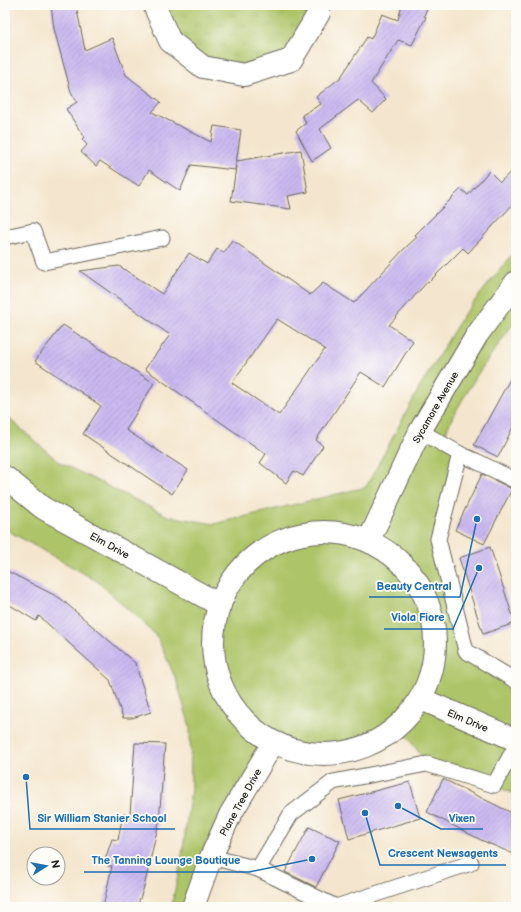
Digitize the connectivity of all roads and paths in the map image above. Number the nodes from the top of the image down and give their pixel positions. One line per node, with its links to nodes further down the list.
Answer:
1 (154, 5): 2 (street)
2 (319, 5)
3 (5, 236): 4 (lane)
4 (162, 238)
5 (516, 282): 6 (street, Sycamore Avenue)
6 (420, 431): 7 (lane); 10 (street, Sycamore Avenue)
7 (460, 454): 9 (lane); 12 (lane)
8 (5, 477): 11 (street, Elm Drive)
9 (516, 482)
10 (369, 540): 11 (street); 13 (street)
11 (220, 605): 15 (street)
12 (516, 681)
13 (420, 699): 14 (street, Elm Drive); 15 (street)
14 (516, 740)
15 (273, 743): 17 (street, Plane Tree Drive)
16 (516, 746): 19 (lane)
17 (211, 857): 19 (lane); 20 (street, Plane Tree Drive)
18 (471, 863): 19 (lane)
19 (258, 869)
20 (193, 907)

